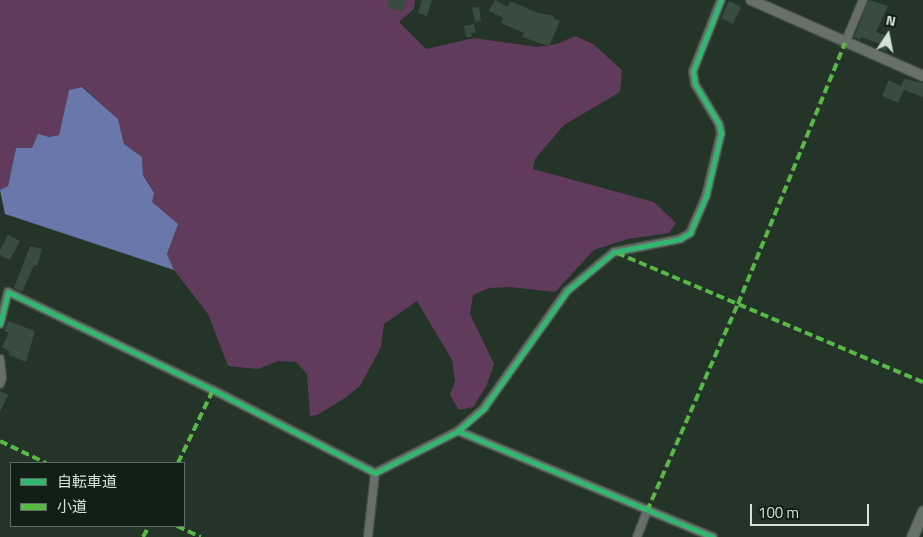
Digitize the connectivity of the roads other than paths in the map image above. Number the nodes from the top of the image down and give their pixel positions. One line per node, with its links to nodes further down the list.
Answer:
1 (721, 0): 9 (street)
2 (750, 0): 4 (main road)
3 (863, 0): 4 (street)
4 (845, 43): 5 (main road)
5 (923, 76)
6 (0, 318): 10 (street)
7 (0, 359): 8 (street)
8 (0, 384)
9 (458, 431): 10 (street); 12 (street)
10 (375, 473): 13 (street)
11 (923, 511): 16 (main road)
12 (647, 512): 14 (street); 15 (street)
13 (368, 537)
14 (637, 537)
15 (713, 537)
16 (912, 537)

